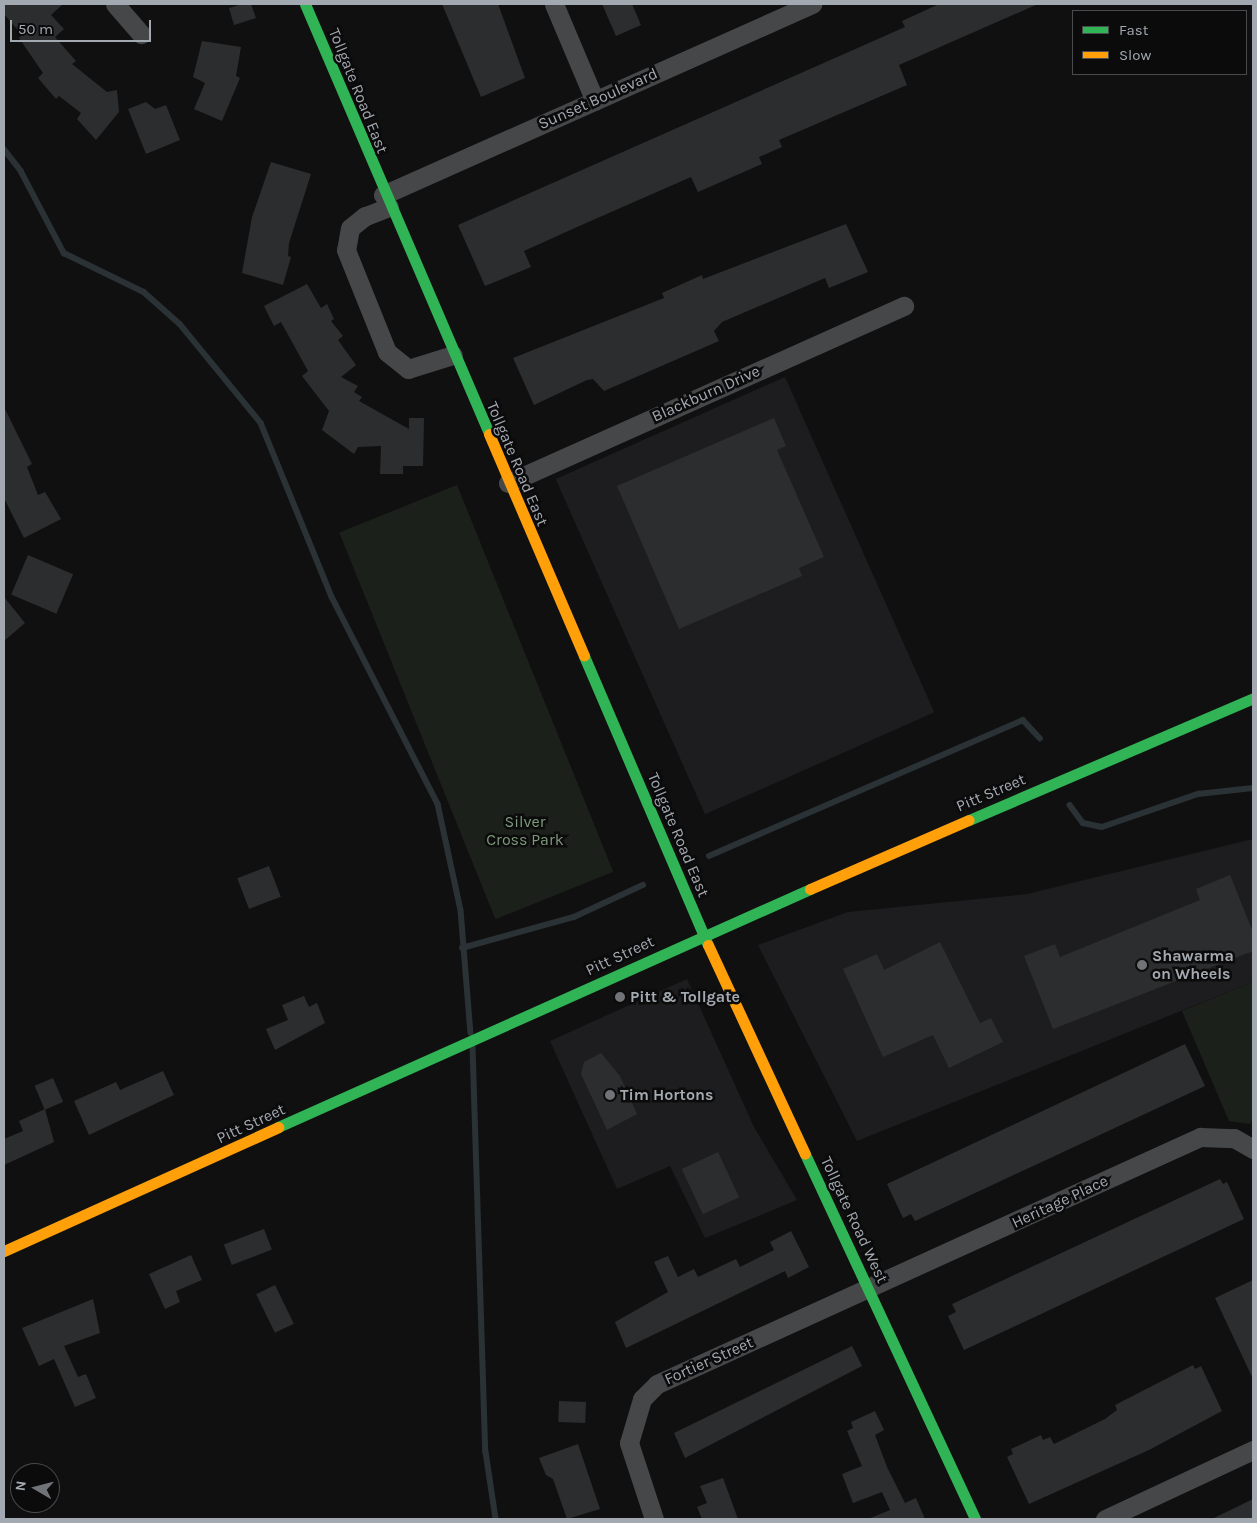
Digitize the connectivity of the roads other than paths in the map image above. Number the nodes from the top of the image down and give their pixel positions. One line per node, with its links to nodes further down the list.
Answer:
1 (114, 4): 5 (street)
2 (305, 4): 7 (street, Tollgate Road East)
3 (554, 4): 6 (street)
4 (812, 4): 6 (street, Sunset Boulevard)
5 (141, 34)
6 (595, 101): 7 (street, Sunset Boulevard)
7 (386, 201): 9 (street, Tollgate Road East); 9 (street, Sunset Boulevard)
8 (904, 306): 10 (street, Blackburn Drive)
9 (453, 355): 10 (street, Tollgate Road East)
10 (508, 483): 12 (street, Tollgate Road East)
11 (1253, 698): 12 (street, Pitt Street)
12 (704, 935): 14 (street, Pitt Street); 15 (street, Tollgate Road West)
13 (1253, 1149): 15 (street, Heritage Place)
14 (4, 1251)
15 (868, 1291): 17 (street, Fortier Street); 18 (street, Tollgate Road West)
16 (1253, 1450): 19 (street)
17 (654, 1519)
18 (975, 1519)
19 (1105, 1519)

